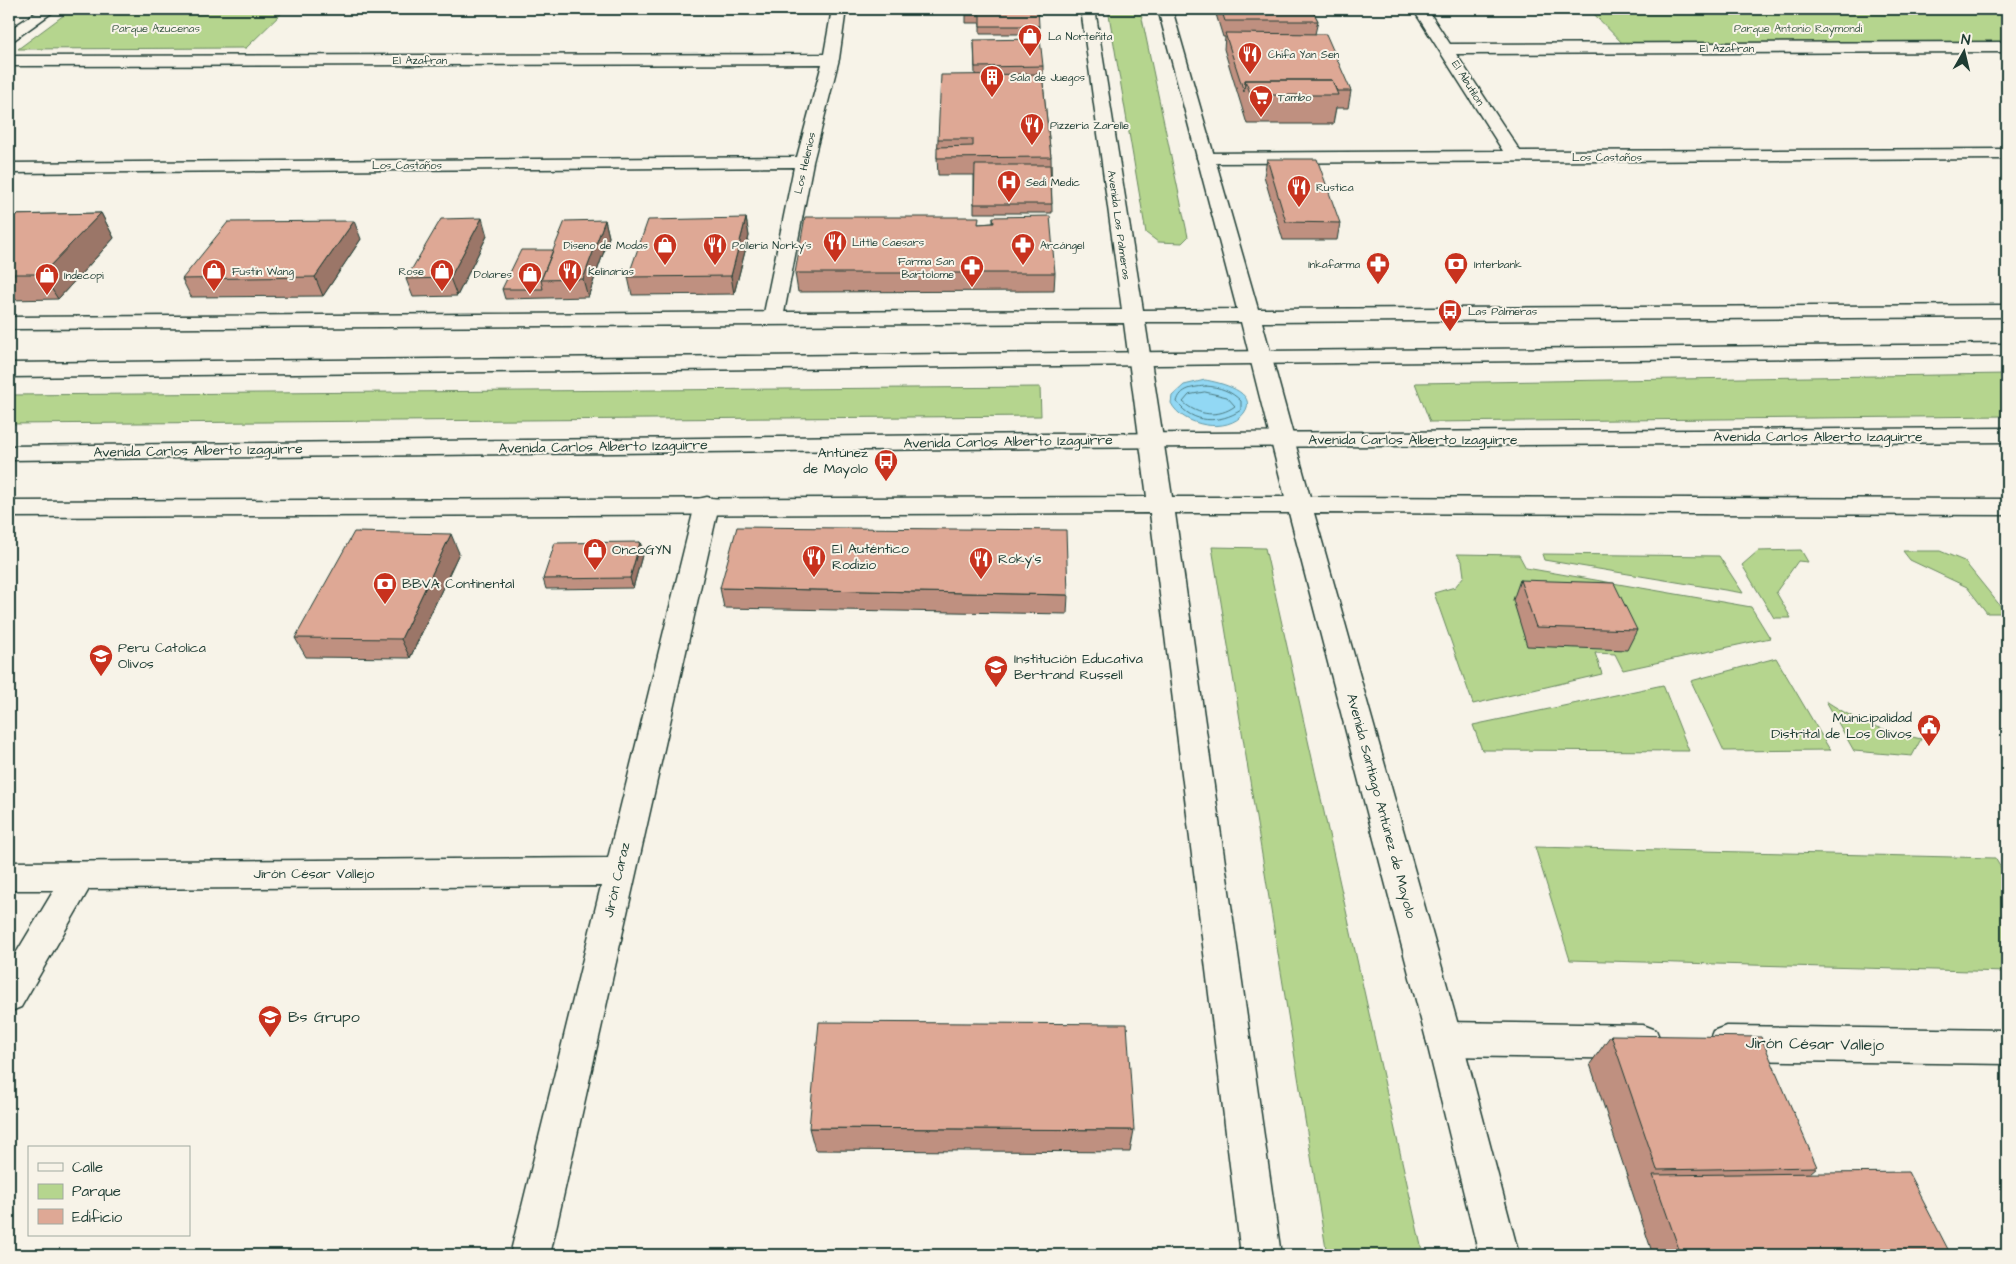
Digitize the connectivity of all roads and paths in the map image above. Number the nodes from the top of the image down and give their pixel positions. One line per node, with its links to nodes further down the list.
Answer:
1 (50, 9): 6 (street)
2 (839, 9): 9 (street, Los Helenios)
3 (1088, 9): 18 (street, Avenida Las Palmeras)
4 (1165, 9): 13 (street)
5 (1420, 9): 8 (street, El Abutilon)
6 (9, 37)
7 (2007, 47): 8 (street, El Azafran)
8 (1447, 49): 12 (street, El Abutilon)
9 (831, 59): 10 (street, El Azafran); 14 (street, Los Helenios)
10 (9, 61)
11 (2007, 154): 12 (street, Los Castaños)
12 (1515, 157): 13 (street, Los Castaños)
13 (1206, 158): 17 (street)
14 (804, 162): 15 (street, Los Castaños); 19 (street, Los Helenios)
15 (9, 168)
16 (2007, 311): 17 (street)
17 (1250, 315): 18 (street); 22 (street)
18 (1133, 316): 19 (street); 23 (street, Avenida Las Palmeras)
19 (773, 318): 20 (street)
20 (9, 323)
21 (2007, 350): 22 (street)
22 (1262, 357): 23 (street); 27 (street, Avenida Santiago Antúnez de Mayolo)
23 (1139, 358): 24 (street); 26 (street, Avenida Las Palmeras)
24 (9, 370)
25 (2007, 435): 27 (street, Avenida Carlos Alberto Izaguirre)
26 (1150, 440): 27 (street, Avenida Carlos Alberto Izaguirre); 28 (street, Avenida Carlos Alberto Izaguirre); 29 (street)
27 (1282, 441): 31 (street, Avenida Santiago Antúnez de Mayolo)
28 (9, 453)
29 (1160, 505): 30 (street); 31 (street); 41 (street)
30 (707, 506): 33 (street); 34 (street, Jirón Caraz)
31 (1300, 506): 32 (street); 38 (street, Avenida Santiago Antúnez de Mayolo)
32 (2007, 507)
33 (9, 509)
34 (619, 872): 36 (street, Jirón César Vallejo); 40 (street, Jirón Caraz)
35 (9, 876): 36 (street, Jirón César Vallejo)
36 (80, 876): 37 (street)
37 (9, 996)
38 (1444, 1039): 39 (street, Jirón César Vallejo); 42 (street, Avenida Santiago Antúnez de Mayolo)
39 (2007, 1047)
40 (530, 1255)
41 (1261, 1255)
42 (1499, 1255)

